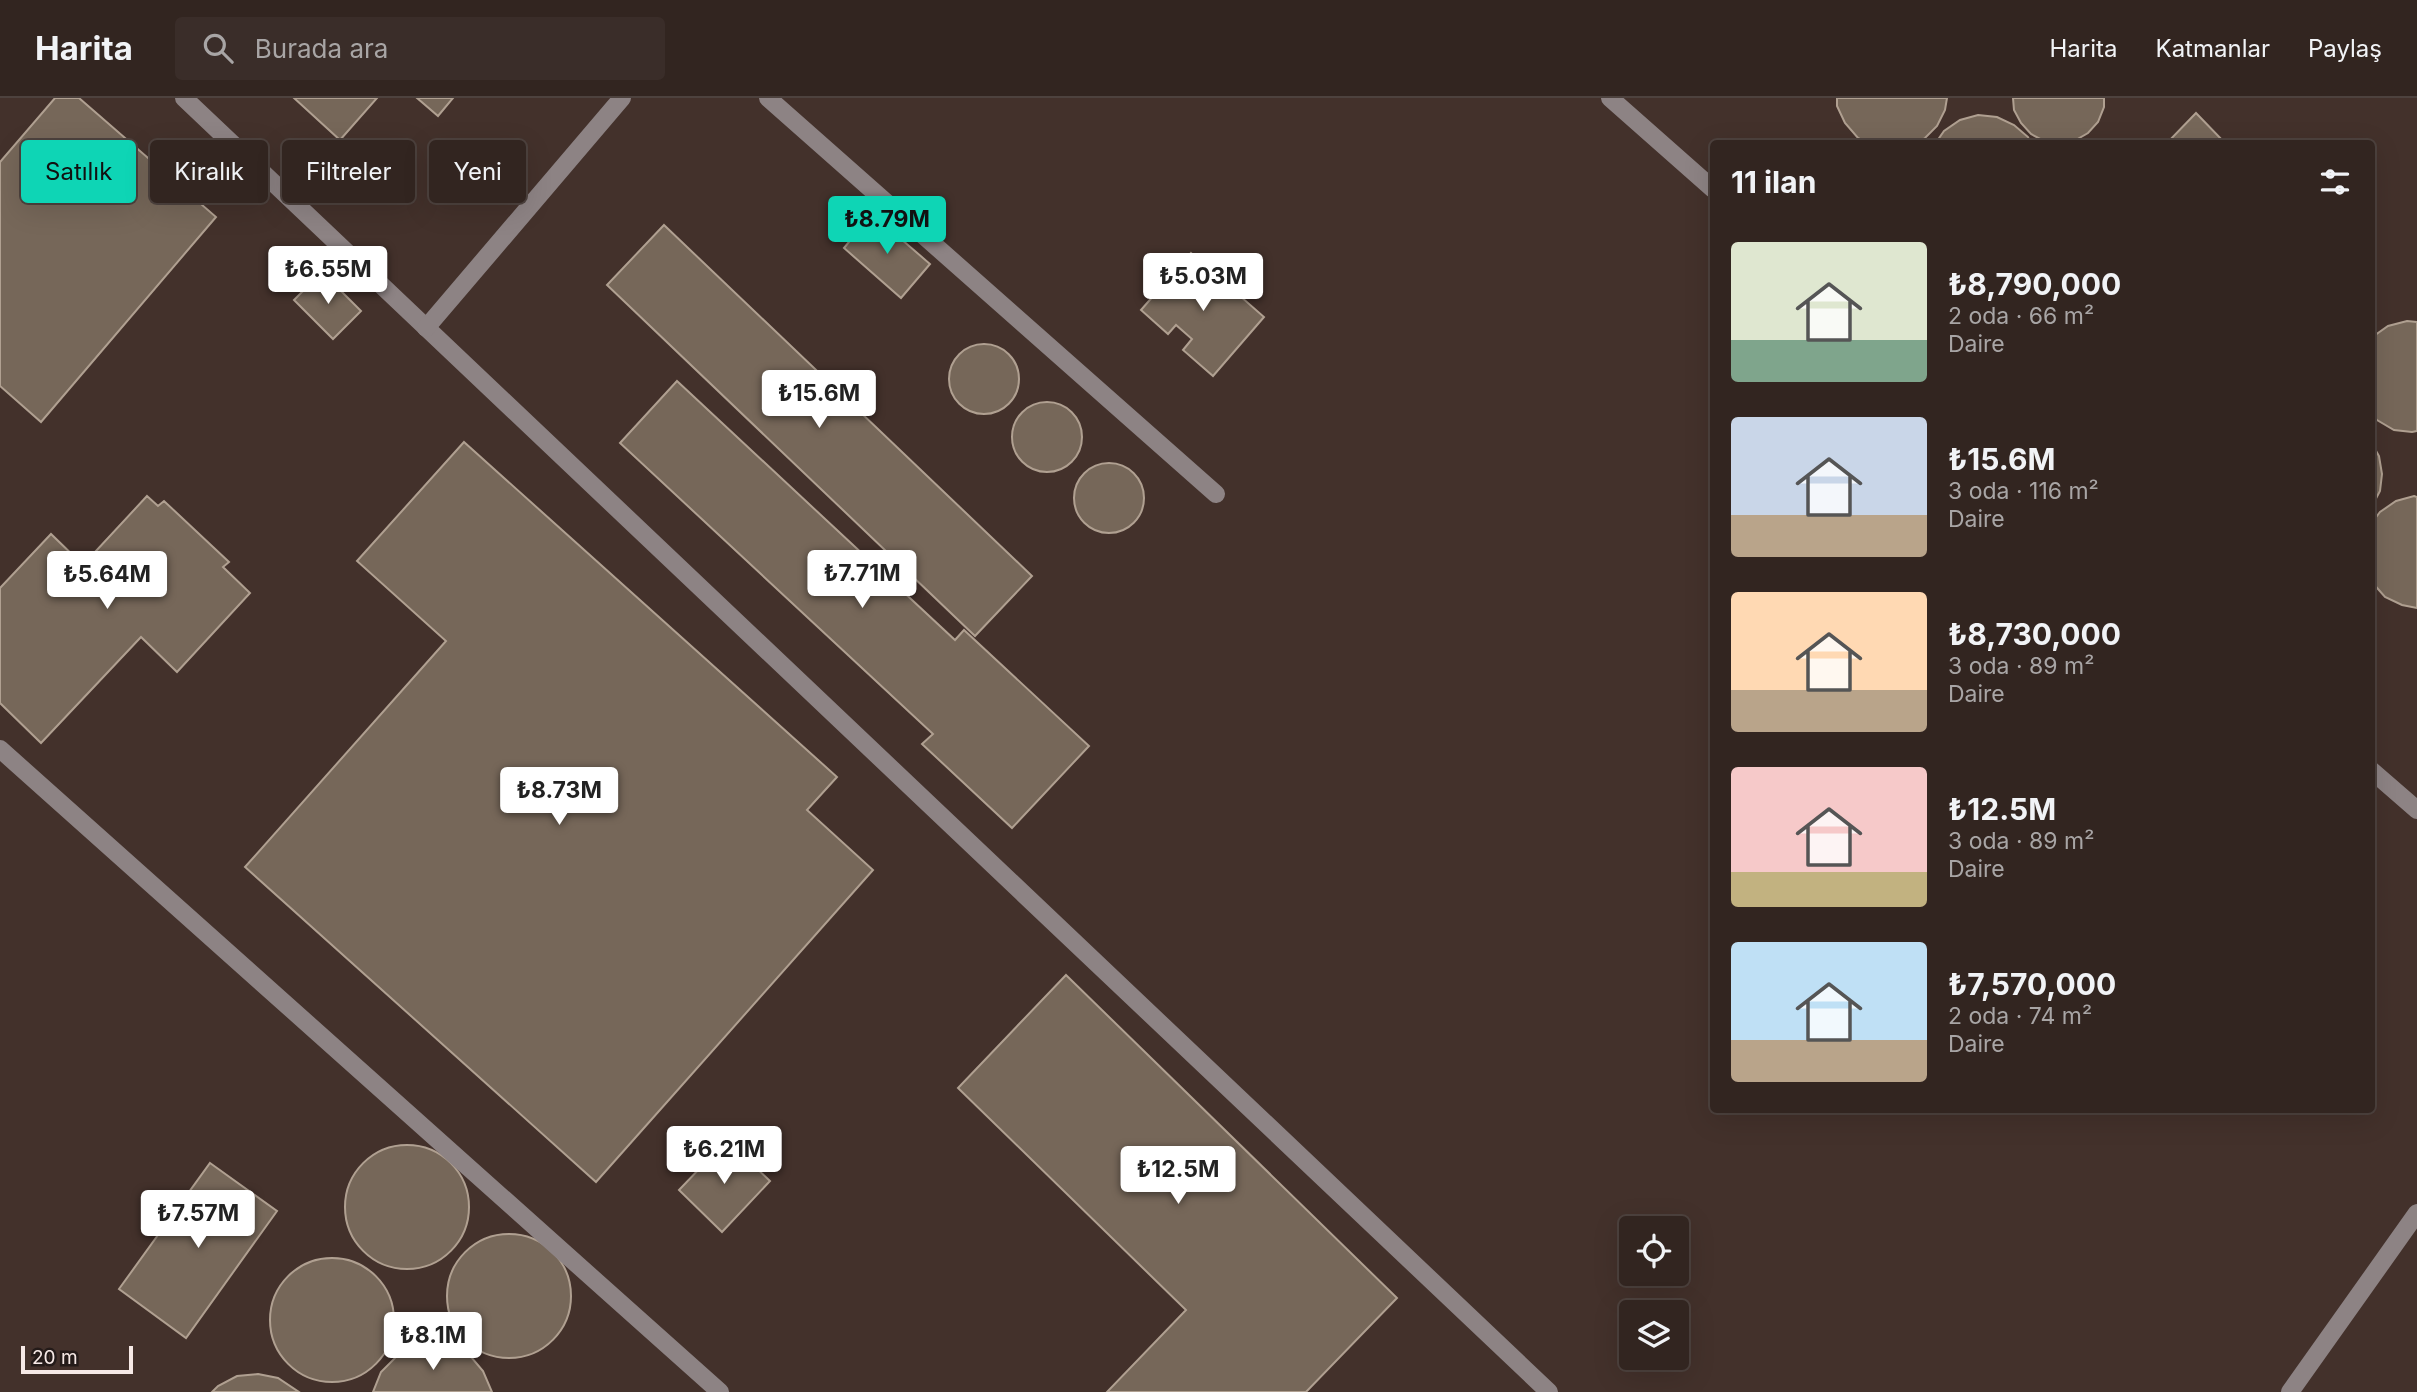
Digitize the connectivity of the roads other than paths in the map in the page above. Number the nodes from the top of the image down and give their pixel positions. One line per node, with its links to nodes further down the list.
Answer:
1 (184, 98): 6 (lane)
2 (622, 98): 6 (lane)
3 (768, 98): 7 (lane)
4 (1610, 98): 5 (lane)
5 (1710, 186)
6 (426, 328): 13 (lane)
7 (1216, 494)
8 (0, 749): 12 (lane)
9 (2375, 773): 10 (lane)
10 (2417, 810)
11 (2417, 1213): 14 (lane)
12 (720, 1392)
13 (1549, 1392)
14 (2290, 1392)

